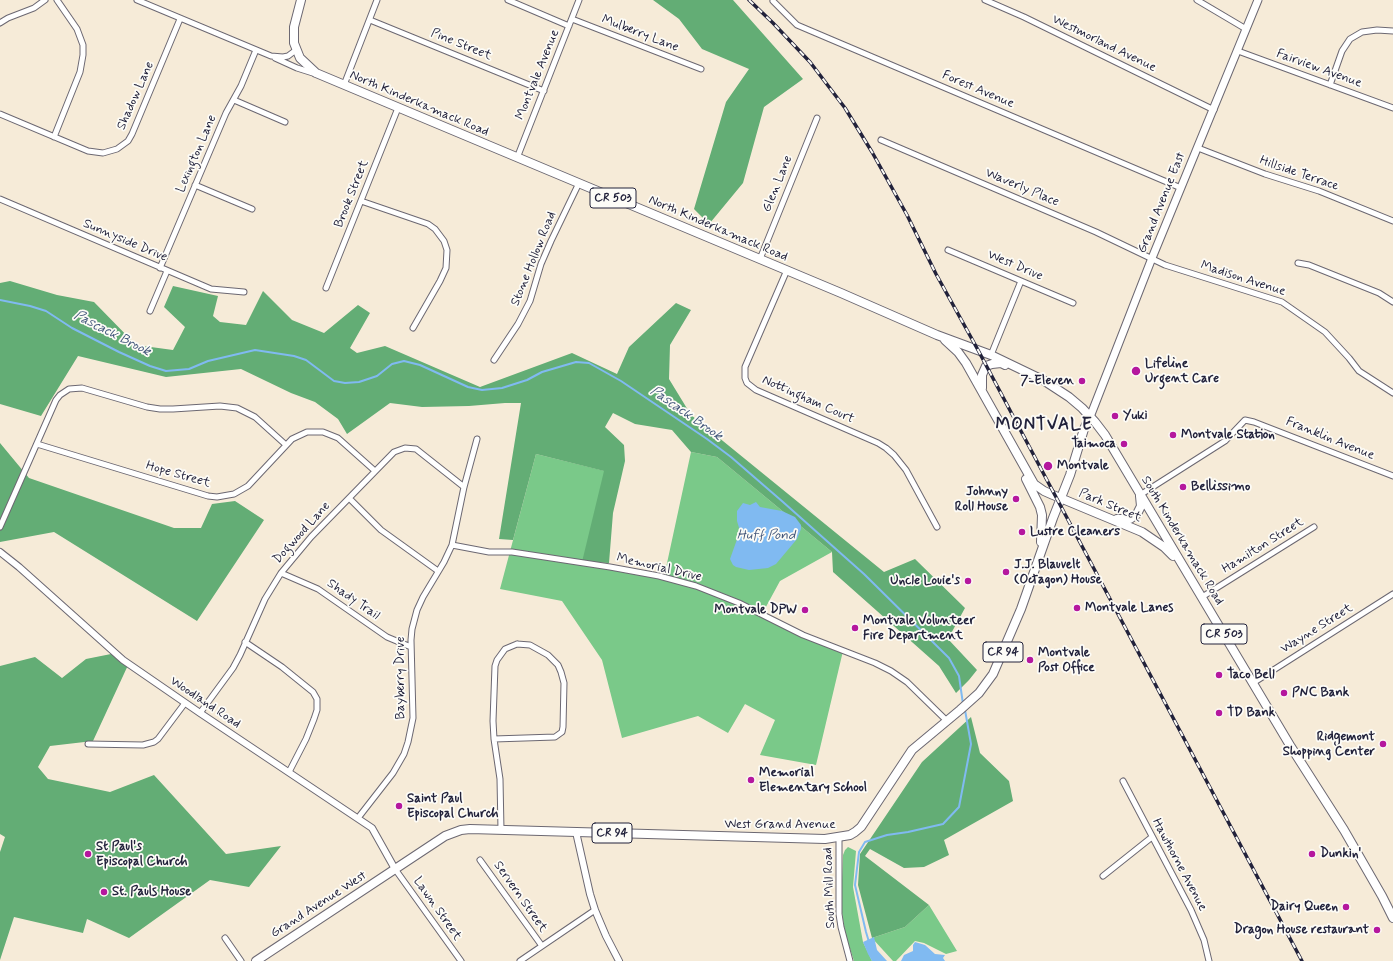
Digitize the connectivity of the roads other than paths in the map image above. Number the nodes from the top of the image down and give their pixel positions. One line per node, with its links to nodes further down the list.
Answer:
1 (45, 0): 15 (street)
2 (57, 0): 35 (street)
3 (137, 0): 12 (street)
4 (301, 0): 20 (main road)
5 (377, 0): 13 (street)
6 (508, 0): 16 (street)
7 (579, 0): 14 (street, Montvale Avenue)
8 (985, 0): 31 (street, Westmorland Avenue)
9 (1197, 0): 17 (street)
10 (1258, 0): 17 (main road, Grand Avenue East / CR 94)
11 (773, 1): 41 (street, Forest Avenue)
12 (180, 19): 19 (street); 35 (street, Shadow Lane)
13 (370, 20): 25 (street); 27 (street, Pine Street)
14 (572, 20): 16 (street, Montvale Avenue); 23 (street, Mulberry Lane)
15 (0, 23)
16 (569, 26): 27 (street, Montvale Avenue)
17 (1246, 29): 21 (main road, Grand Avenue East / CR 94)
18 (1393, 30): 26 (street)
19 (256, 50): 22 (street); 28 (street, Lexington Lane)
20 (296, 50): 22 (street); 24 (main road, North Kinderkamack Road / CR 503)
21 (1238, 51): 26 (street, Fairview Avenue); 31 (main road, Grand Avenue East / CR 94)
22 (263, 53): 24 (street)
23 (701, 69)
24 (323, 77): 25 (main road, North Kinderkamack Road / CR 503)
25 (344, 85): 29 (main road, North Kinderkamack Road / CR 503)
26 (1330, 85): 30 (street, Fairview Avenue)
27 (544, 91): 38 (street, Montvale Avenue)
28 (234, 100): 34 (street); 40 (street, Lexington Lane)
29 (398, 108): 38 (main road, North Kinderkamack Road / CR 503); 43 (street, Brook Street)
30 (1393, 108)
31 (1214, 110): 37 (main road, Grand Avenue East / CR 94)
32 (0, 114): 35 (street, Shadow Lane)
33 (817, 118): 48 (street, Glen Lane)
34 (285, 122)
35 (54, 137)
36 (881, 140): 47 (street, Waverly Place)
37 (1198, 148): 41 (main road, Grand Avenue East / CR 94); 45 (street, Hillside Terrace)
38 (517, 158): 39 (main road, North Kinderkamack Road / CR 503)
39 (578, 184): 48 (main road, North Kinderkamack Road / CR 503); 62 (street, Stone Hollow Road)
40 (195, 185): 44 (street); 50 (street, Lexington Lane)
41 (1182, 188): 47 (main road, Grand Avenue East / CR 94)
42 (0, 199): 50 (street, Sunnyside Drive)
43 (361, 201): 54 (street, Brook Street); 59 (street)
44 (252, 209)
45 (1393, 222)
46 (948, 250): 53 (street, West Drive)
47 (1152, 258): 66 (street, Madison Avenue); 67 (main road, Grand Avenue East / CR 94)
48 (760, 259): 51 (main road, North Kinderkamack Road / CR 503)
49 (1298, 263): 56 (street)
50 (160, 268): 52 (street, Sunnyside Drive)
51 (787, 270): 60 (main road, North Kinderkamack Road / CR 503); 80 (street, Nottingham Court)
52 (167, 271): 55 (street, Sunnyside Drive); 58 (street)
53 (1022, 281): 57 (street, West Drive); 61 (street)
54 (326, 288)
55 (244, 292)
56 (1393, 302)
57 (1073, 303)
58 (150, 311)
59 (413, 328)
60 (937, 335): 61 (main road, North Kinderkamack Road / CR 503); 65 (main road, CR 503)
61 (991, 355): 63 (main road); 64 (main road, North Kinderkamack Road / CR 503)
62 (494, 360)
63 (986, 366): 64 (main road); 65 (main road)
64 (1027, 372): 67 (main road, North Kinderkamack Road / CR 503)
65 (982, 390): 71 (main road, CR 503)
66 (1393, 393)
67 (1090, 417): 75 (main road, South Kinderkamack Road / CR 503); 77 (main road, West Grand Avenue / CR 94)
68 (477, 439): 74 (street, Bayberry Drive)
69 (37, 444): 70 (street, Hope Street); 70 (street); 79 (street)
70 (286, 445): 72 (street, Hope Street)
71 (1024, 466): 77 (main road, CR 503); 84 (main road)
72 (375, 471): 74 (street, Dogwood Lane); 76 (street, Dogwood Lane)
73 (1393, 476): 75 (street, Franklin Avenue)
74 (464, 487): 82 (street, Bayberry Drive)
75 (1140, 495): 78 (main road); 85 (main road, South Kinderkamack Road / CR 503)
76 (349, 498): 86 (street); 87 (street, Dogwood Lane)
77 (1061, 499): 78 (main road, Park Street / CR 503); 84 (main road, West Grand Avenue / CR 94)
78 (1106, 517): 85 (main road, Park Street / CR 503)
79 (0, 527)
80 (937, 527)
81 (1314, 527): 89 (street, Hamilton Street)
82 (452, 545): 86 (street, Bayberry Drive); 95 (street, Memorial Drive)
83 (0, 552): 93 (street, Woodland Road)
84 (1041, 552): 95 (main road, West Grand Avenue / CR 94)
85 (1185, 568): 89 (main road, South Kinderkamack Road / CR 503)
86 (438, 571): 91 (street, Bayberry Drive)
87 (281, 573): 90 (street, Dogwood Lane); 91 (street, Shady Trail)
88 (1393, 594): 92 (street, Wayne Street)
89 (1202, 597): 92 (main road, South Kinderkamack Road / CR 503)
90 (246, 642): 94 (street, Dogwood Lane); 98 (street)
91 (411, 647): 100 (street, Bayberry Drive)
92 (1253, 683): 109 (main road, South Kinderkamack Road / CR 503)
93 (184, 703): 94 (street, Woodland Road); 97 (street)
94 (200, 713): 98 (street, Woodland Road)
95 (947, 721): 104 (main road, West Grand Avenue / CR 94)
96 (494, 739): 96 (street); 101 (street)
97 (88, 744)
98 (289, 772): 100 (street, Woodland Road)
99 (1123, 781): 103 (street, Hawthorne Avenue)
100 (358, 818): 106 (street, Woodland Road)
101 (501, 830): 102 (main road, West Grand Avenue / CR 94); 106 (main road, West Grand Avenue / CR 94)
102 (576, 832): 104 (main road, West Grand Avenue / CR 94); 108 (street)
103 (1152, 837): 107 (street); 118 (street, Hawthorne Avenue)
104 (839, 838): 117 (street, South Mill Road)
105 (480, 860): 111 (street, Servern Street)
106 (395, 869): 113 (main road, Grand Avenue West / CR 94); 114 (street, Lawn Street)
107 (1103, 876)
108 (595, 910): 111 (street); 116 (street)
109 (1393, 918)
110 (225, 938): 112 (street)
111 (542, 946): 115 (street)
112 (241, 961)
113 (256, 961)
114 (461, 961)
115 (520, 961)
116 (619, 961)
117 (850, 961)
118 (1209, 961)

